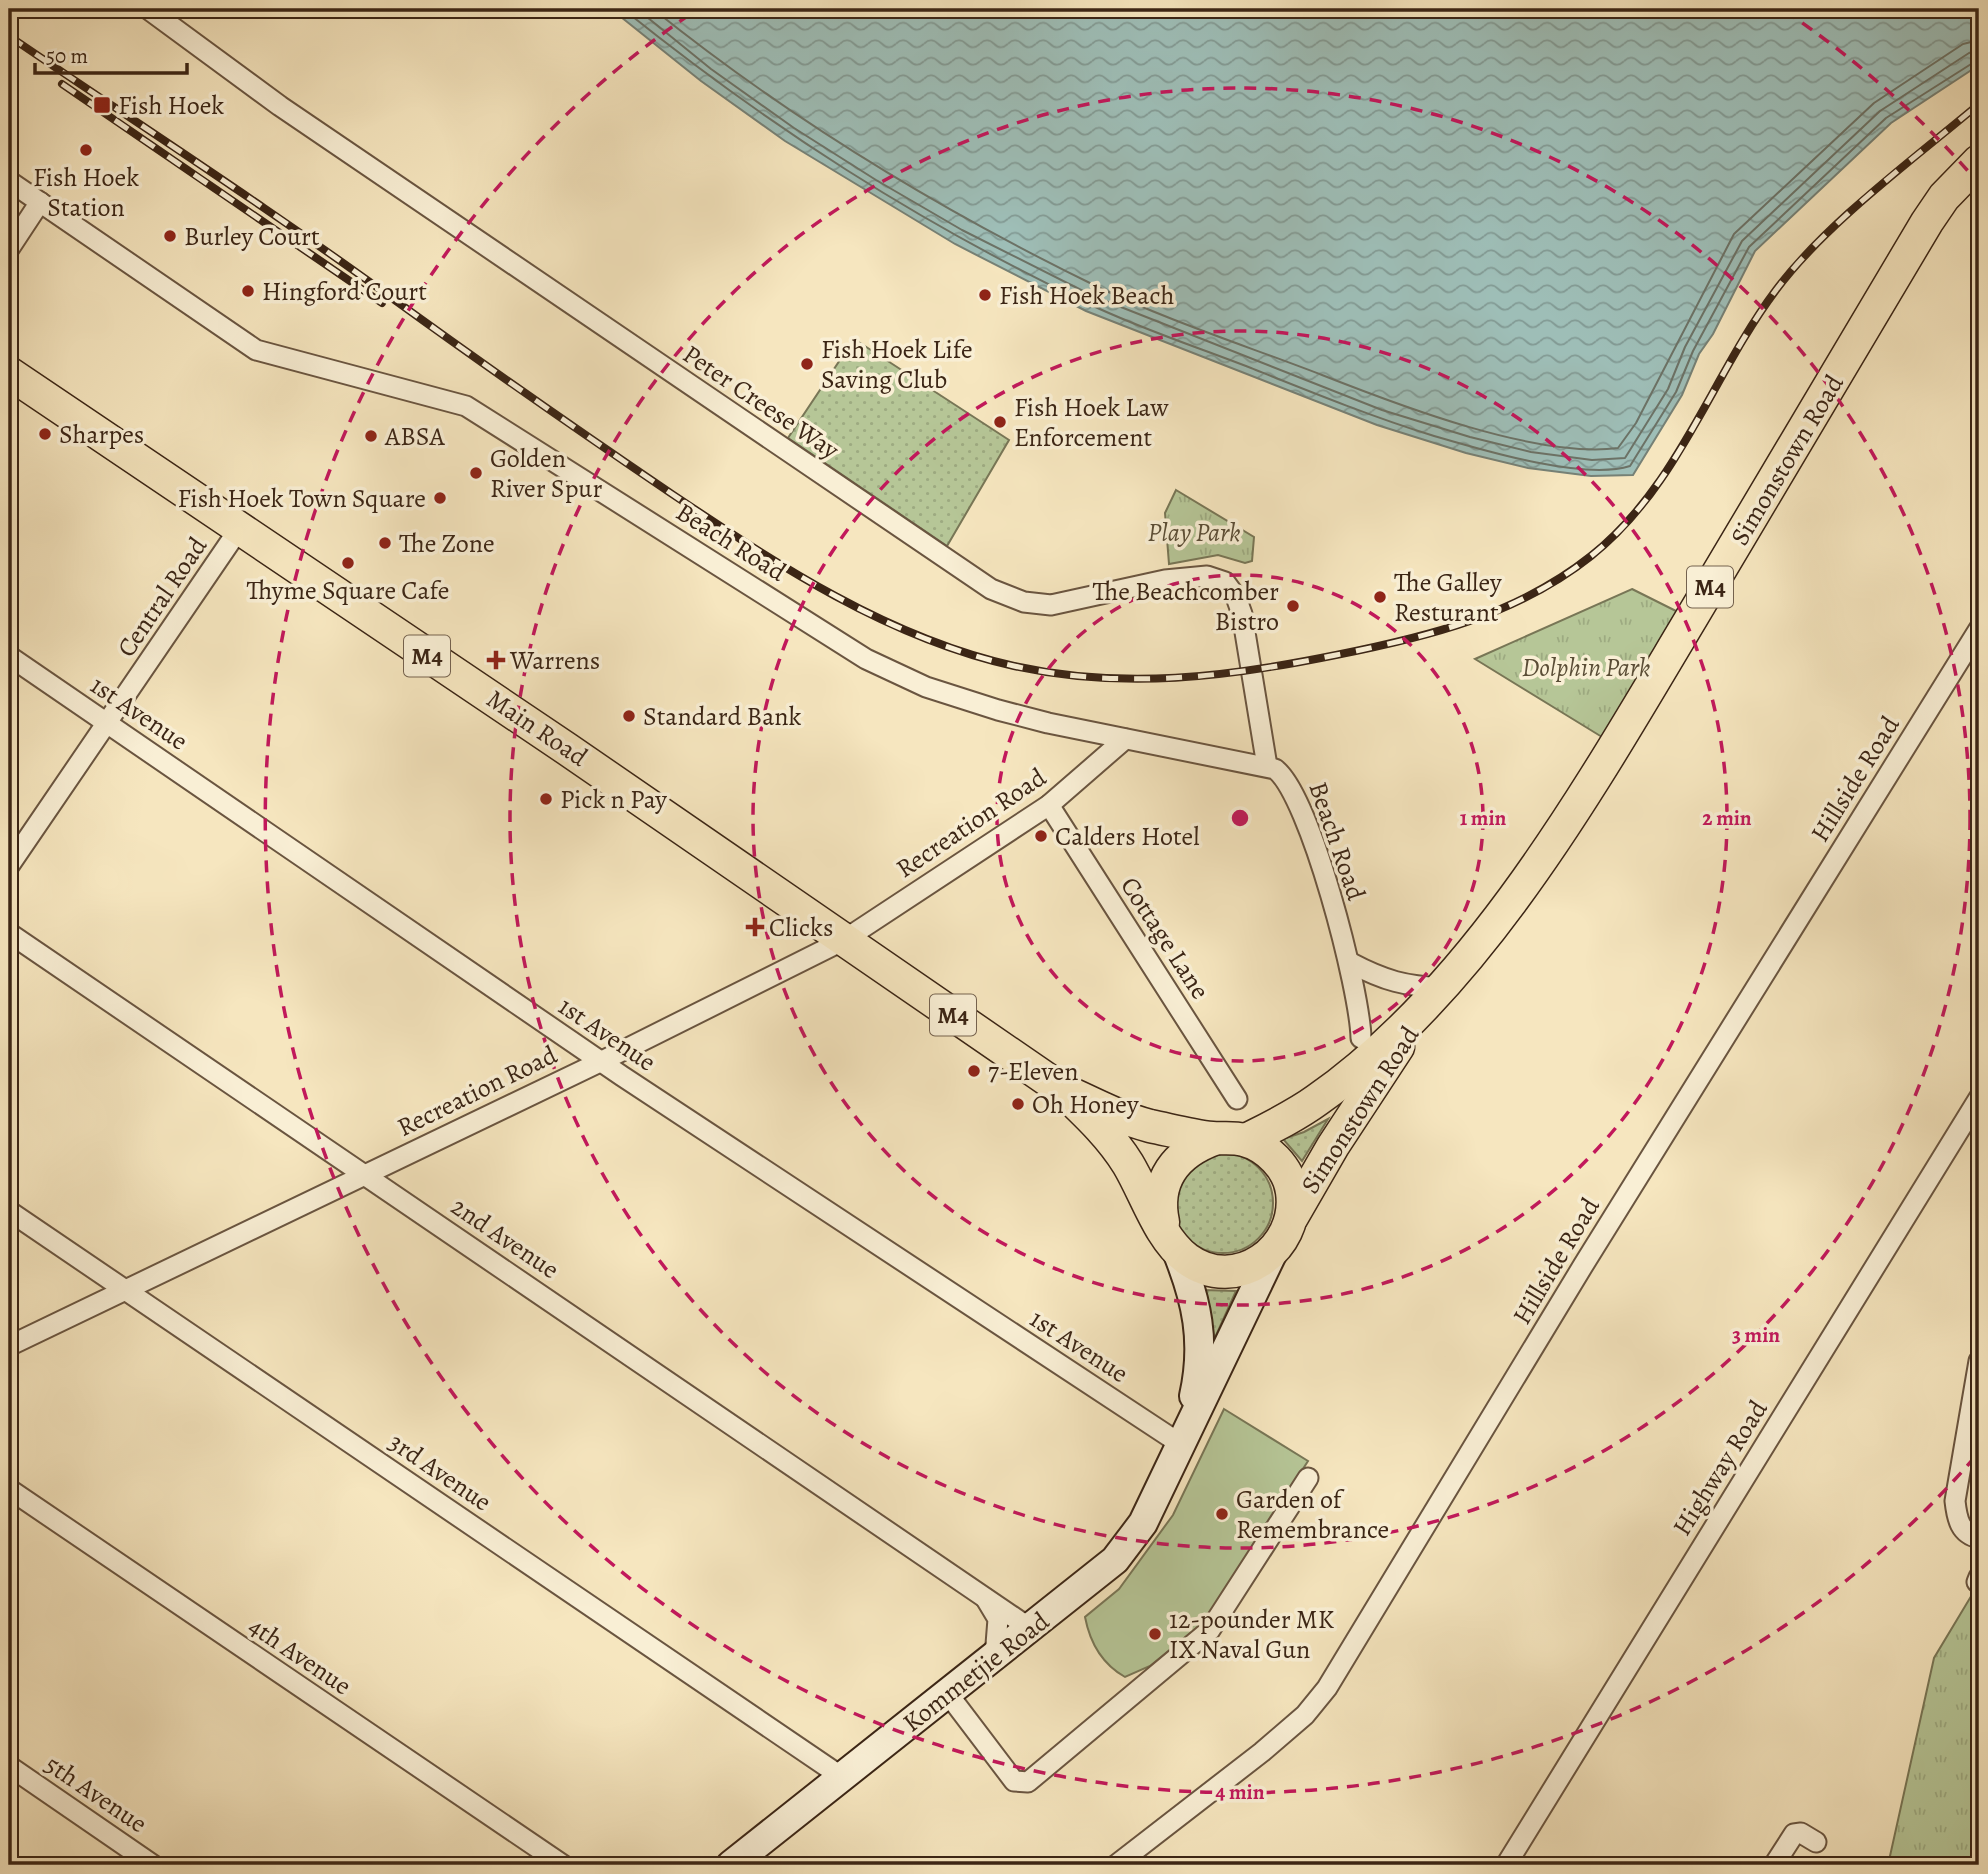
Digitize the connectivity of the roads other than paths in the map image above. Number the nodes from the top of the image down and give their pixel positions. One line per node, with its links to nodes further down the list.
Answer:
1 (148, 9): 12 (street, Peter Creese Way)
2 (1979, 161): 18 (main road, Simonstown Road / M4)
3 (9, 181): 4 (street, Beach Road)
4 (40, 202): 5 (street); 11 (street, Beach Road)
5 (9, 249)
6 (9, 373): 7 (main road, Main Road / M4)
7 (239, 529): 10 (street, Central Road); 16 (main road, Main Road / M4)
8 (1979, 629): 48 (street, Hillside Road)
9 (9, 656): 10 (street, 1st Avenue)
10 (108, 723): 14 (street, Central Road); 20 (street, 1st Avenue)
11 (1125, 739): 12 (street, Beach Road); 13 (street, Recreation Road)
12 (1267, 766): 17 (street, Beach Road)
13 (1049, 805): 16 (street, Recreation Road); 23 (street, Cottage Lane)
14 (9, 866)
15 (9, 933): 26 (street, 2nd Avenue)
16 (844, 940): 20 (street, Recreation Road); 21 (main road, Main Road / M4)
17 (1351, 963): 18 (street); 19 (street, Beach Road)
18 (1436, 995): 25 (main road, Simonstown Road / M4); 28 (main road, Simonstown Road / M4)
19 (1361, 1038)
20 (600, 1062): 26 (street, Recreation Road); 34 (street, 1st Avenue)
21 (1061, 1089): 24 (main road, Main Road / M4); 29 (main road, Main Road / M4)
22 (1979, 1098): 49 (street, Highway Road)
23 (1237, 1099)
24 (1214, 1139): 25 (main road, Main Road / M4); 29 (main road, Main Road / M4)
25 (1246, 1140): 28 (main road)
26 (363, 1175): 31 (street, Recreation Road); 38 (street, 2nd Avenue)
27 (9, 1211): 31 (street, 3rd Avenue)
28 (1292, 1217): 30 (main road, M4)
29 (1170, 1239): 30 (main road, Main Road / M4); 34 (main road, Kommetjie Road)
30 (1272, 1254): 34 (main road, Kommetjie Road)
31 (125, 1290): 32 (street, Recreation Road); 43 (street, 3rd Avenue)
32 (9, 1346)
33 (1979, 1361): 37 (street)
34 (1182, 1445): 39 (main road, Kommetjie Road)
35 (1308, 1478): 41 (street)
36 (9, 1489): 46 (street, 4th Avenue)
37 (1979, 1538)
38 (972, 1586): 39 (street, 2nd Avenue); 40 (street, 2nd Avenue)
39 (1031, 1629): 40 (main road, Kommetjie Road)
40 (995, 1657): 41 (main road, Kommetjie Road)
41 (948, 1694): 43 (main road, Kommetjie Road)
42 (9, 1766): 45 (street, 5th Avenue)
43 (842, 1777): 47 (main road, Kommetjie Road)
44 (1816, 1842): 50 (street)
45 (153, 1865)
46 (563, 1865)
47 (731, 1865)
48 (1116, 1865)
49 (1506, 1865)
50 (1774, 1865)

